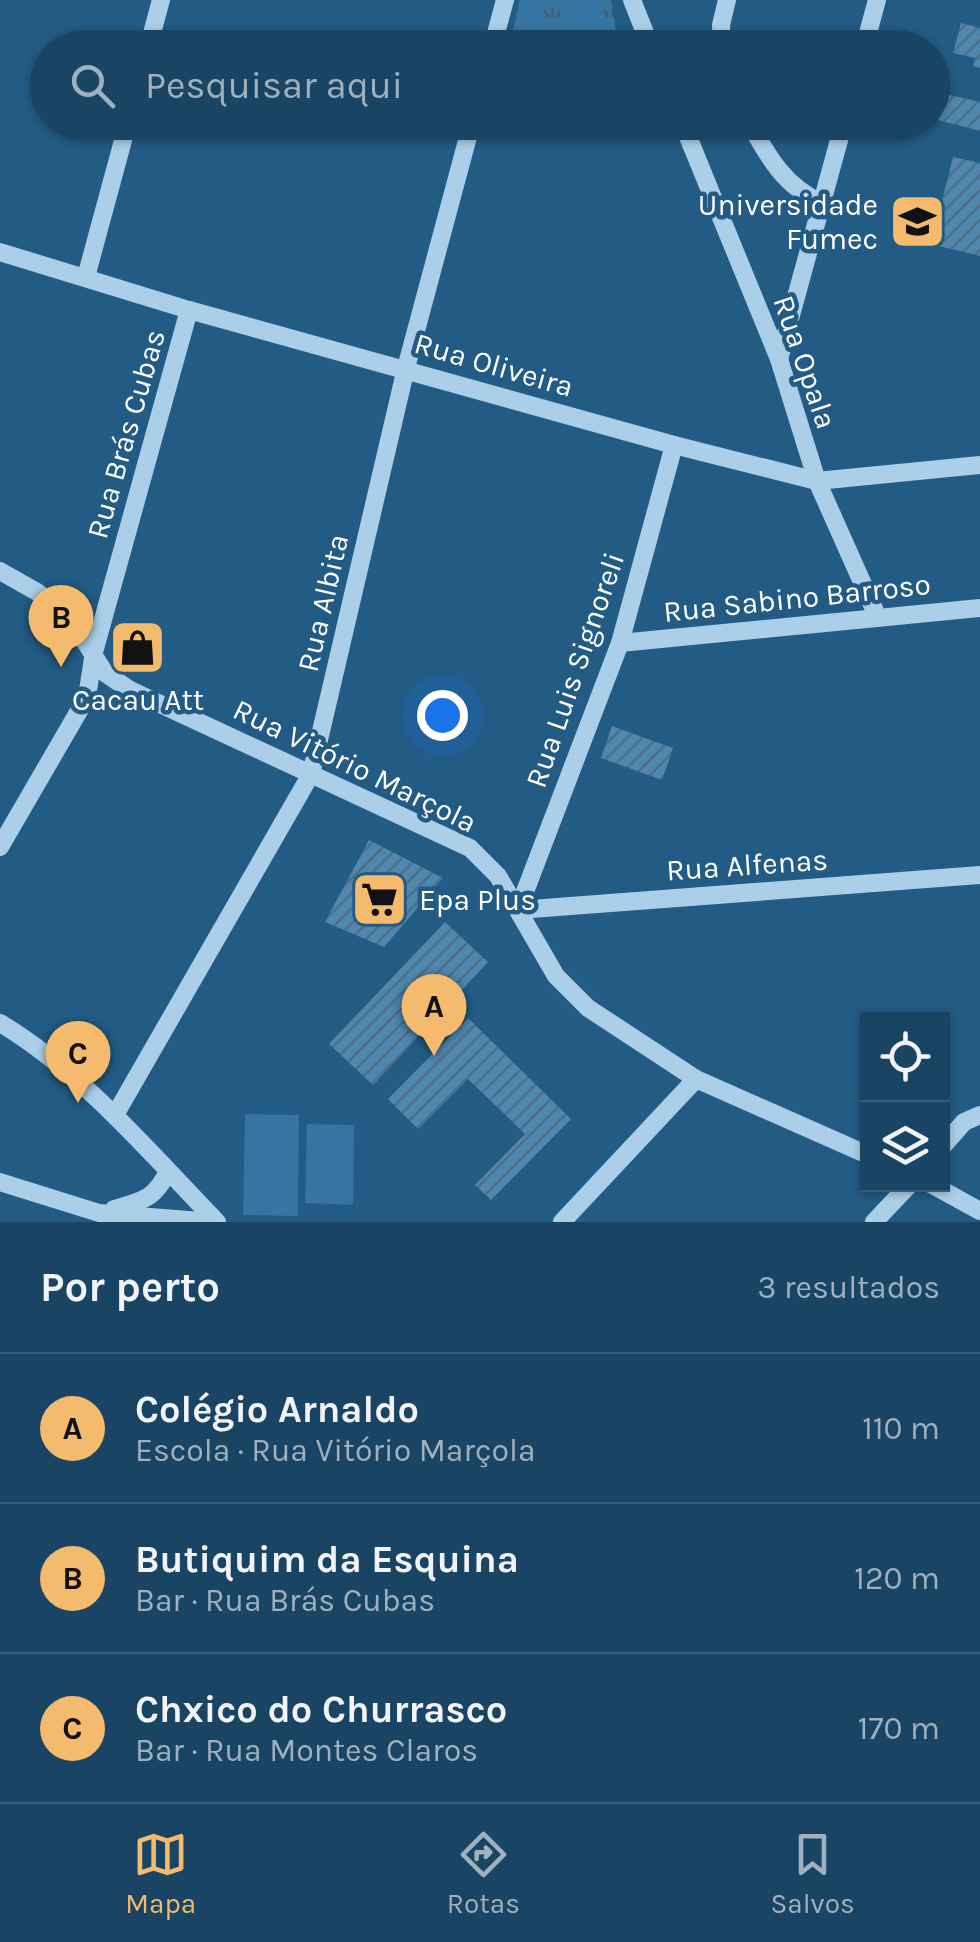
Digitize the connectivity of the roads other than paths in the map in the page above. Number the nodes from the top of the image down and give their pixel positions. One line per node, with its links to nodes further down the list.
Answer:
1 (161, 0): 6 (street)
2 (505, 0): 7 (street)
3 (632, 0): 8 (street)
4 (727, 0): 9 (street)
5 (877, 0): 10 (street)
6 (153, 30)
7 (497, 30)
8 (644, 30)
9 (721, 30)
10 (869, 30)
11 (123, 140): 18 (street)
12 (467, 140): 21 (street, Rua Albita)
13 (689, 140): 20 (street, Rua Opala)
14 (759, 140): 16 (street)
15 (839, 140): 16 (street)
16 (822, 203): 20 (street)
17 (0, 252): 18 (street, Rua Oliveira)
18 (86, 277): 19 (street, Rua Oliveira)
19 (189, 310): 21 (street, Rua Oliveira); 29 (street, Rua Brás Cubas)
20 (779, 360): 24 (street, Rua Opala)
21 (406, 368): 22 (street, Rua Oliveira); 30 (street, Rua Albita)
22 (674, 445): 24 (street, Rua Oliveira); 28 (street, Rua Luis Signoreli)
23 (980, 465): 24 (street, Rua Oliveira)
24 (817, 481): 27 (street, Rua Opala)
25 (0, 571): 29 (street, Rua Vitório Marçola)
26 (980, 608): 27 (street, Rua Sabino Barroso)
27 (878, 618): 28 (street, Rua Sabino Barroso)
28 (620, 643): 33 (street, Rua Luis Signoreli)
29 (94, 652): 30 (street, Rua Vitório Marçola); 31 (street, Rua Brás Cubas)
30 (311, 774): 33 (street, Rua Vitório Marçola); 37 (street, Rua Albita)
31 (0, 847)
32 (980, 874): 33 (street, Rua Alfenas)
33 (518, 910): 35 (street, Rua Vitório Marçola)
34 (0, 1023): 37 (street)
35 (696, 1078): 39 (street, Rua Vitório Marçola); 47 (street)
36 (980, 1114): 38 (street)
37 (115, 1115): 40 (street)
38 (950, 1138)
39 (860, 1151)
40 (168, 1172): 45 (street); 46 (street)
41 (0, 1182): 45 (street)
42 (902, 1192): 48 (street)
43 (946, 1192): 44 (street)
44 (980, 1211)
45 (99, 1213): 46 (street)
46 (216, 1222)
47 (562, 1222)
48 (874, 1222)

